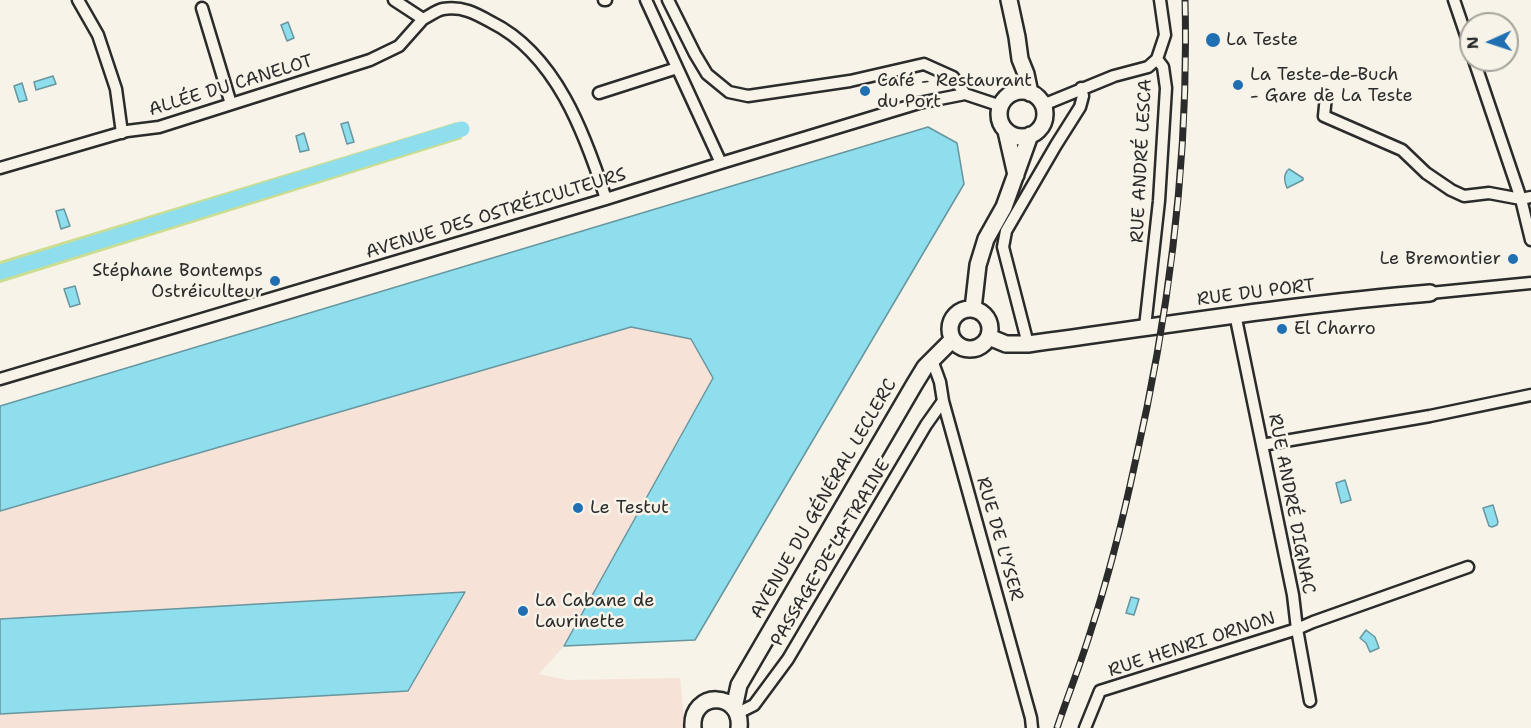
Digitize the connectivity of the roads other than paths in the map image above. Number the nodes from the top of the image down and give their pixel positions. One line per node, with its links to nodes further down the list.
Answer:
1 (78, 0): 25 (street)
2 (394, 0): 10 (street)
3 (646, 0): 13 (street)
4 (668, 0): 19 (street)
5 (1009, 0): 11 (main road)
6 (1160, 0): 12 (street, RUE ANDRÉ LESCA)
7 (1454, 0): 9 (street)
8 (202, 8): 21 (street)
9 (1459, 15)
10 (423, 20): 21 (street, ALLÉE DU CANELOT); 31 (street)
11 (1020, 59): 17 (main road); 18 (main road)
12 (1157, 59): 15 (street); 37 (street, RUE ANDRÉ LESCA)
13 (677, 68): 16 (street); 27 (street)
14 (1479, 72): 30 (street)
15 (1081, 88): 22 (street); 40 (street)
16 (599, 93)
17 (1012, 93): 18 (main road); 23 (main road)
18 (1029, 93): 22 (main road)
19 (965, 94): 23 (street, AVENUE DES OSTRÉICULTEURS); 27 (street, AVENUE DES OSTRÉICULTEURS)
20 (1326, 96): 30 (street)
21 (231, 104): 25 (street, ALLÉE DU CANELOT)
22 (1042, 105): 26 (main road)
23 (1000, 106): 24 (main road)
24 (1006, 131): 26 (main road); 29 (main road)
25 (122, 133): 28 (street, ALLÉE DU CANELOT)
26 (1030, 135): 29 (main road)
27 (721, 163): 31 (street, AVENUE DES OSTRÉICULTEURS)
28 (0, 168)
29 (1016, 175): 35 (main road)
30 (1526, 198): 32 (street)
31 (606, 199): 42 (street, AVENUE DES OSTRÉICULTEURS)
32 (1531, 240)
33 (1531, 283): 34 (street, RUE DU PORT)
34 (1430, 293): 36 (main road, RUE DU PORT)
35 (973, 309): 38 (main road); 39 (main road)
36 (1235, 314): 37 (main road, RUE DU PORT); 45 (street, RUE ANDRÉ DIGNAC)
37 (1145, 327): 40 (main road, RUE DU PORT)
38 (989, 337): 39 (main road); 40 (main road, RUE DU PORT)
39 (952, 340): 41 (main road, AVENUE DU GÉNÉRAL LECLERC)
40 (1028, 344)
41 (932, 360): 44 (street, RUE DE L'YSER); 48 (main road, AVENUE DU GÉNÉRAL LECLERC)
42 (0, 379)
43 (1531, 395): 45 (street)
44 (944, 401): 51 (street, PASSAGE DE LA TRAINE); 53 (street, RUE DE L'YSER)
45 (1262, 445): 47 (street, RUE ANDRÉ DIGNAC)
46 (1468, 567): 47 (street)
47 (1297, 629): 50 (street, RUE ANDRÉ DIGNAC); 54 (street, RUE HENRI ORNON)
48 (739, 685): 49 (main road, AVENUE DU GÉNÉRAL LECLERC); 51 (main road, AVENUE DU GÉNÉRAL LECLERC)
49 (717, 699): 51 (main road); 52 (main road, AVENUE DU GÉNÉRAL LECLERC)
50 (1310, 701)
51 (740, 719)
52 (693, 728)
53 (1032, 728)
54 (1085, 728)

